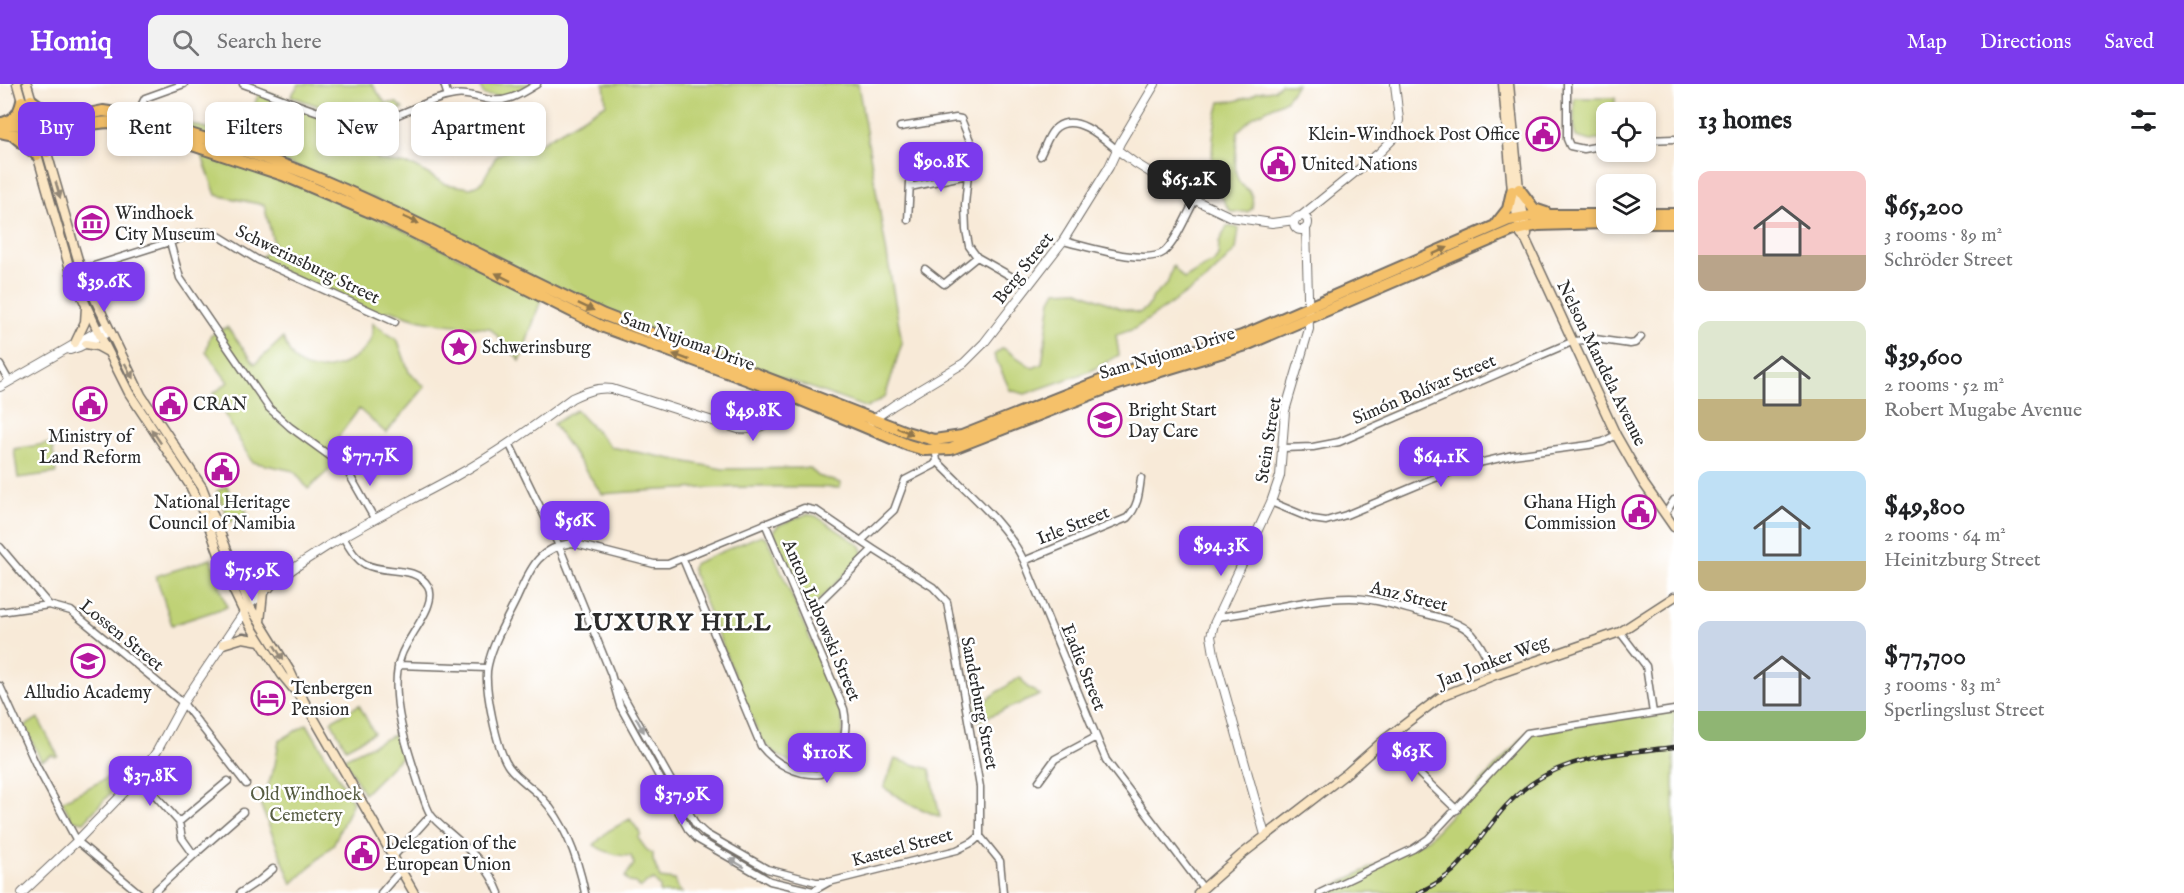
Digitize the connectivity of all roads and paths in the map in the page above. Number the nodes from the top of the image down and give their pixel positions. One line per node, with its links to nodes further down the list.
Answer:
1 (17, 84): 13 (main road)
2 (27, 84): 13 (main road)
3 (184, 84): 15 (street)
4 (243, 84): 12 (street)
5 (444, 84): 12 (street)
6 (537, 84): 12 (street)
7 (1155, 84): 26 (street, Berg Street)
8 (1395, 84): 38 (street)
9 (1503, 84): 31 (main road, Nelson Mandela Avenue)
10 (1509, 84): 31 (main road, Nelson Mandela Avenue)
11 (1567, 84): 25 (street)
12 (448, 96)
13 (27, 100): 14 (highway); 16 (highway)
14 (30, 102)
15 (143, 102)
16 (1, 126): 18 (highway, Sam Nujoma Drive); 20 (highway, Sam Nujoma Drive)
17 (900, 127): 30 (street)
18 (18, 128)
19 (18, 135): 20 (highway, Sam Nujoma Drive)
20 (14, 136): 21 (highway)
21 (18, 139)
22 (1674, 139): 23 (street)
23 (1656, 140)
24 (193, 142): 65 (highway, Sam Nujoma Drive)
25 (1596, 147)
26 (1116, 149): 29 (street); 32 (street); 44 (street, Berg Street)
27 (43, 156): 48 (main road, one-way to 48)
28 (43, 156): 49 (main road)
29 (1040, 156)
30 (967, 175): 37 (street); 46 (street)
31 (1516, 190): 35 (highway); 39 (main road, Nelson Mandela Avenue); 43 (highway)
32 (1195, 200): 38 (street); 44 (street)
33 (1656, 214): 34 (highway)
34 (1674, 214)
35 (1555, 215): 36 (highway, Sam Nujoma Drive); 39 (highway, Sam Nujoma Drive)
36 (1596, 215)
37 (909, 220)
38 (1300, 223): 52 (street, Stein Street)
39 (1522, 223): 42 (highway, Sam Nujoma Drive); 43 (highway, Sam Nujoma Drive); 52 (highway, Sam Nujoma Drive); 57 (main road, Nelson Mandela Avenue)
40 (1656, 223): 41 (highway)
41 (1674, 223)
42 (1596, 224)
43 (1495, 226): 52 (highway, Sam Nujoma Drive, one-way to 43)
44 (1063, 241): 50 (street, Berg Street)
45 (170, 242): 48 (street, Schwerinsburg Street); 53 (street, Schwerinsburg Street); 76 (street)
46 (977, 257): 47 (street); 50 (street)
47 (925, 269)
48 (81, 270): 49 (street, Schwerinsburg Street); 54 (main road)
49 (72, 273): 51 (main road)
50 (1028, 286): 66 (street, Berg Street)
51 (86, 305): 55 (main road); 58 (main road)
52 (1309, 314): 70 (street, Stein Street); 71 (highway, Sam Nujoma Drive)
53 (395, 322)
54 (108, 329): 55 (street); 86 (main road, one-way to 86)
55 (99, 334): 58 (street); 59 (street); 61 (main road)
56 (1641, 337): 57 (street)
57 (1574, 341): 68 (main road, Nelson Mandela Avenue); 70 (street, Simón Bolívar Street)
58 (75, 343): 60 (street)
59 (86, 344): 60 (street); 61 (main road)
60 (65, 351): 63 (street)
61 (109, 352): 92 (main road, one-way to 61)
62 (0, 365): 63 (street)
63 (9, 381): 64 (street)
64 (0, 387)
65 (791, 391): 66 (highway, Sam Nujoma Drive); 67 (highway, Sam Nujoma Drive); 69 (street)
66 (875, 418): 67 (street, Berg Street); 71 (highway, Sam Nujoma Drive, one-way to 71)
67 (866, 426): 71 (highway, Sam Nujoma Drive)
68 (1616, 435): 74 (street); 75 (main road, Nelson Mandela Avenue)
69 (509, 443): 76 (street); 81 (street, Kasteel Street)
70 (1283, 448): 74 (street, Stein Street)
71 (935, 451): 80 (street); 85 (street, Eadie Street)
72 (1141, 478): 85 (street, Irle Street)
73 (1674, 500): 75 (street)
74 (1271, 502): 94 (street, Stein Street)
75 (1665, 514): 78 (main road, Nelson Mandela Avenue)
76 (374, 518): 79 (street)
77 (765, 523): 80 (street, Anton Lubowski Street); 84 (street, Anton Lubowski Street); 93 (street, Anton Lubowski Street)
78 (1674, 527)
79 (342, 536): 87 (street); 99 (street)
80 (861, 541): 83 (street, Sanderburg Street)
81 (560, 546): 84 (street, Anton Lubowski Street); 100 (street); 101 (street, Kasteel Street)
82 (0, 547): 89 (street)
83 (873, 549): 93 (street); 119 (street, Sanderburg Street)
84 (683, 559): 93 (street, Anton Lubowski Street)
85 (1024, 561): 108 (street, Eadie Street)
86 (241, 584): 87 (main road); 90 (main road)
87 (266, 590): 90 (street); 95 (main road)
88 (1674, 597): 96 (main road, Jan Jonker Weg)
89 (49, 605): 91 (street, Lossen Street); 105 (street, Lossen Street)
90 (249, 605): 92 (street); 95 (main road)
91 (0, 612)
92 (244, 613): 97 (main road); 98 (street)
93 (805, 616)
94 (1217, 617): 102 (street, Anz Street); 118 (street, Stein Street)
95 (260, 622): 104 (main road, one-way to 104)
96 (1620, 632): 102 (main road, Jan Jonker Weg); 107 (street)
97 (260, 641): 98 (main road); 104 (main road)
98 (223, 644): 105 (street)
99 (398, 665): 100 (street); 116 (street)
100 (487, 668): 136 (street)
101 (611, 674): 125 (street, Kasteel Street, one-way to 125); 129 (street, Kasteel Street, one-way to 101)
102 (1495, 675): 109 (main road, Jan Jonker Weg)
103 (0, 686): 120 (street)
104 (304, 701): 122 (main road)
105 (183, 703): 110 (street); 113 (street, Lossen Street)
106 (1674, 710): 107 (street)
107 (1653, 712): 114 (street)
108 (1096, 737): 112 (street); 127 (street, Eadie Street)
109 (1384, 740): 114 (street); 118 (main road, Jan Jonker Weg)
110 (139, 777): 117 (street); 120 (street)
111 (228, 781): 117 (street)
112 (1039, 781)
113 (246, 784)
114 (1457, 810): 138 (street)
115 (243, 812): 121 (street)
116 (431, 815): 122 (street); 135 (street)
117 (179, 822): 121 (street)
118 (1265, 835): 127 (main road, Jan Jonker Weg)
119 (980, 836): 126 (street, Kasteel Street); 137 (street)
120 (77, 841): 130 (street); 131 (street)
121 (194, 855): 128 (street)
122 (392, 858): 124 (main road)
123 (273, 869): 132 (street)
124 (400, 871): 133 (street); 134 (main road)
125 (816, 882): 126 (street, Kasteel Street); 129 (street)
126 (829, 882): 129 (street, Kasteel Street)
127 (1200, 890)
128 (154, 892)
129 (813, 892)
130 (22, 893)
131 (139, 893)
132 (240, 893)
133 (381, 893)
134 (414, 893)
135 (499, 893)
136 (585, 893)
137 (1003, 893)
138 (1320, 893)

